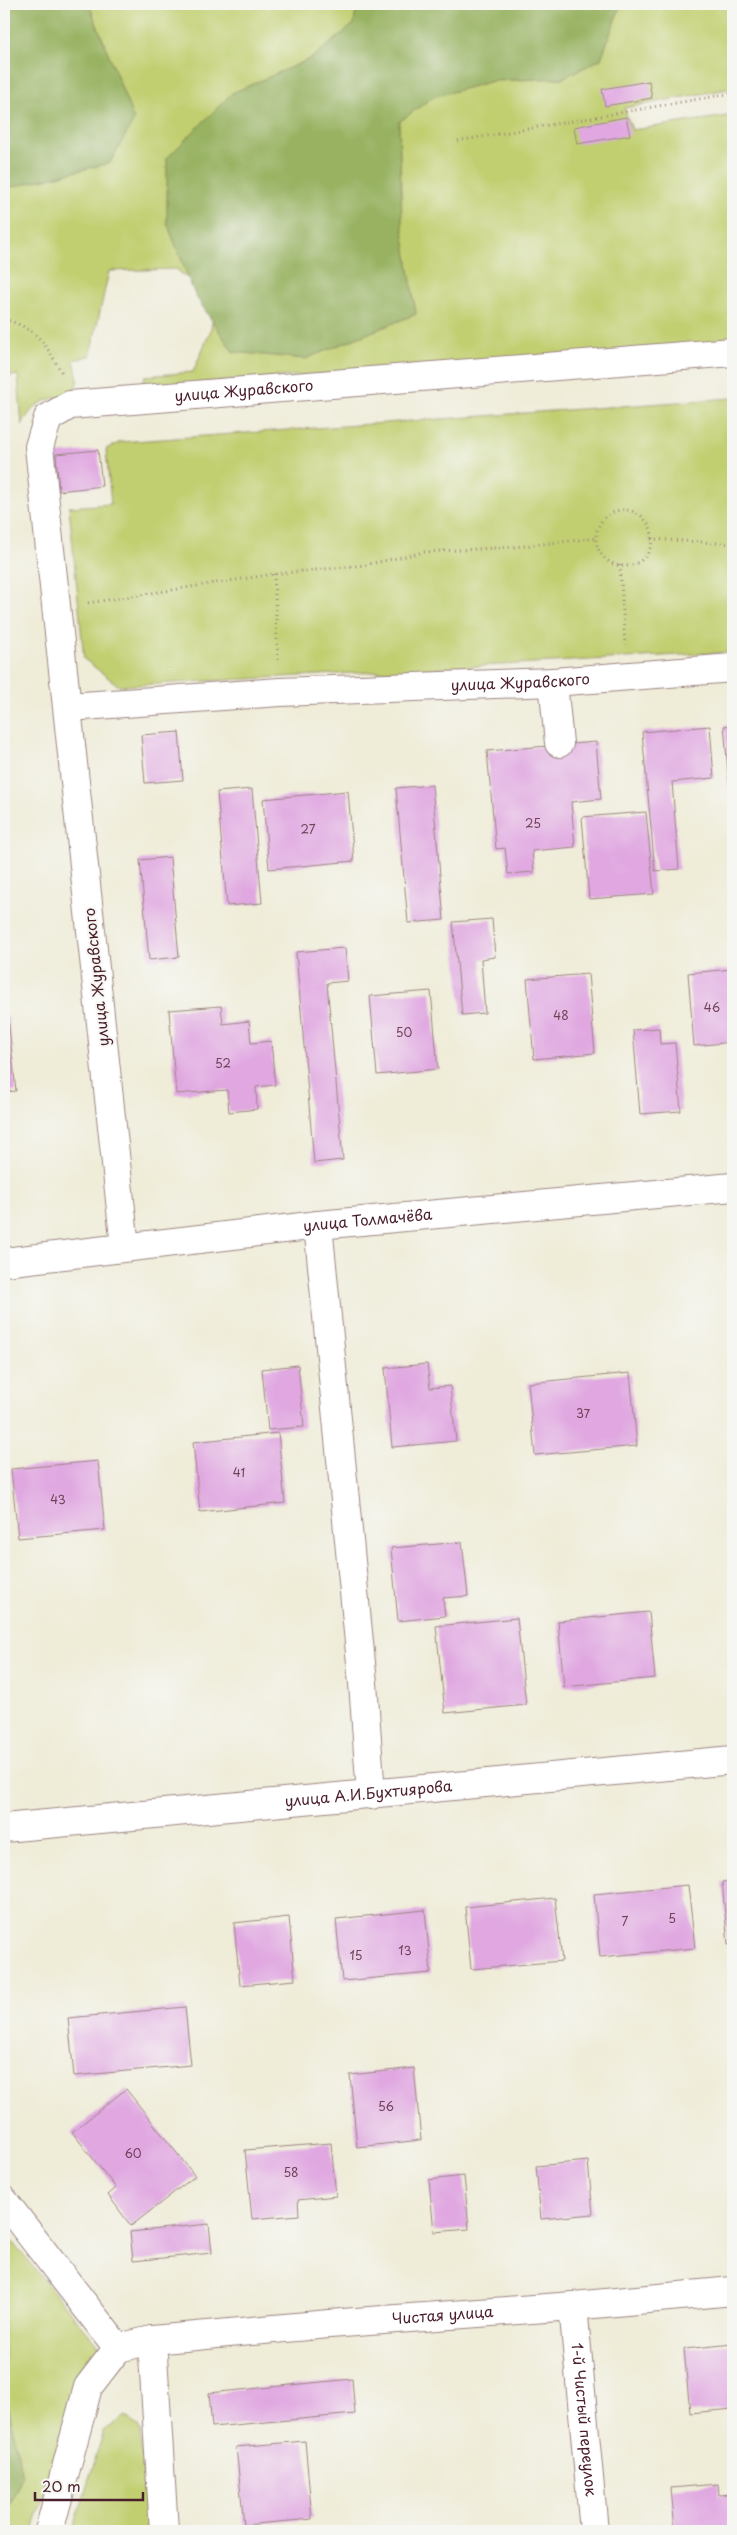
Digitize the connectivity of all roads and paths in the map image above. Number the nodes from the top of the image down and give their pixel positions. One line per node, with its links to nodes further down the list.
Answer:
1 (733, 93): 2 (path)
2 (458, 141)
3 (4, 319): 5 (path)
4 (733, 352): 5 (street, улица Журавского)
5 (70, 406): 11 (street, улица Журавского)
6 (597, 538): 7 (path); 9 (path); 10 (path)
7 (651, 539): 8 (path); 9 (path)
8 (733, 544)
9 (620, 565): 13 (path)
10 (274, 574): 11 (path); 15 (path)
11 (58, 609): 16 (street, улица Журавского)
12 (733, 668): 13 (street, улица Журавского)
13 (627, 675): 14 (street, улица Журавского)
14 (553, 682): 15 (street, улица Журавского); 17 (street)
15 (280, 692): 16 (street, улица Журавского)
16 (69, 707): 20 (street, улица Журавского)
17 (559, 743)
18 (733, 1187): 19 (street, улица Толмачёва)
19 (318, 1225): 20 (street, улица Толмачёва); 23 (street)
20 (125, 1247): 21 (street, улица Толмачёва)
21 (4, 1262)
22 (733, 1760): 23 (street, улица А.И.Бухтиярова)
23 (371, 1794): 24 (street, улица А.И.Бухтиярова)
24 (4, 1828)
25 (4, 2201): 29 (street)
26 (733, 2291): 27 (street, Чистая улица)
27 (573, 2306): 28 (street, Чистая улица); 32 (street, 1-й Чистый переулок)
28 (152, 2340): 29 (street, Чистая улица); 31 (street)
29 (118, 2348): 30 (street)
30 (49, 2531)
31 (164, 2531)
32 (594, 2531)

